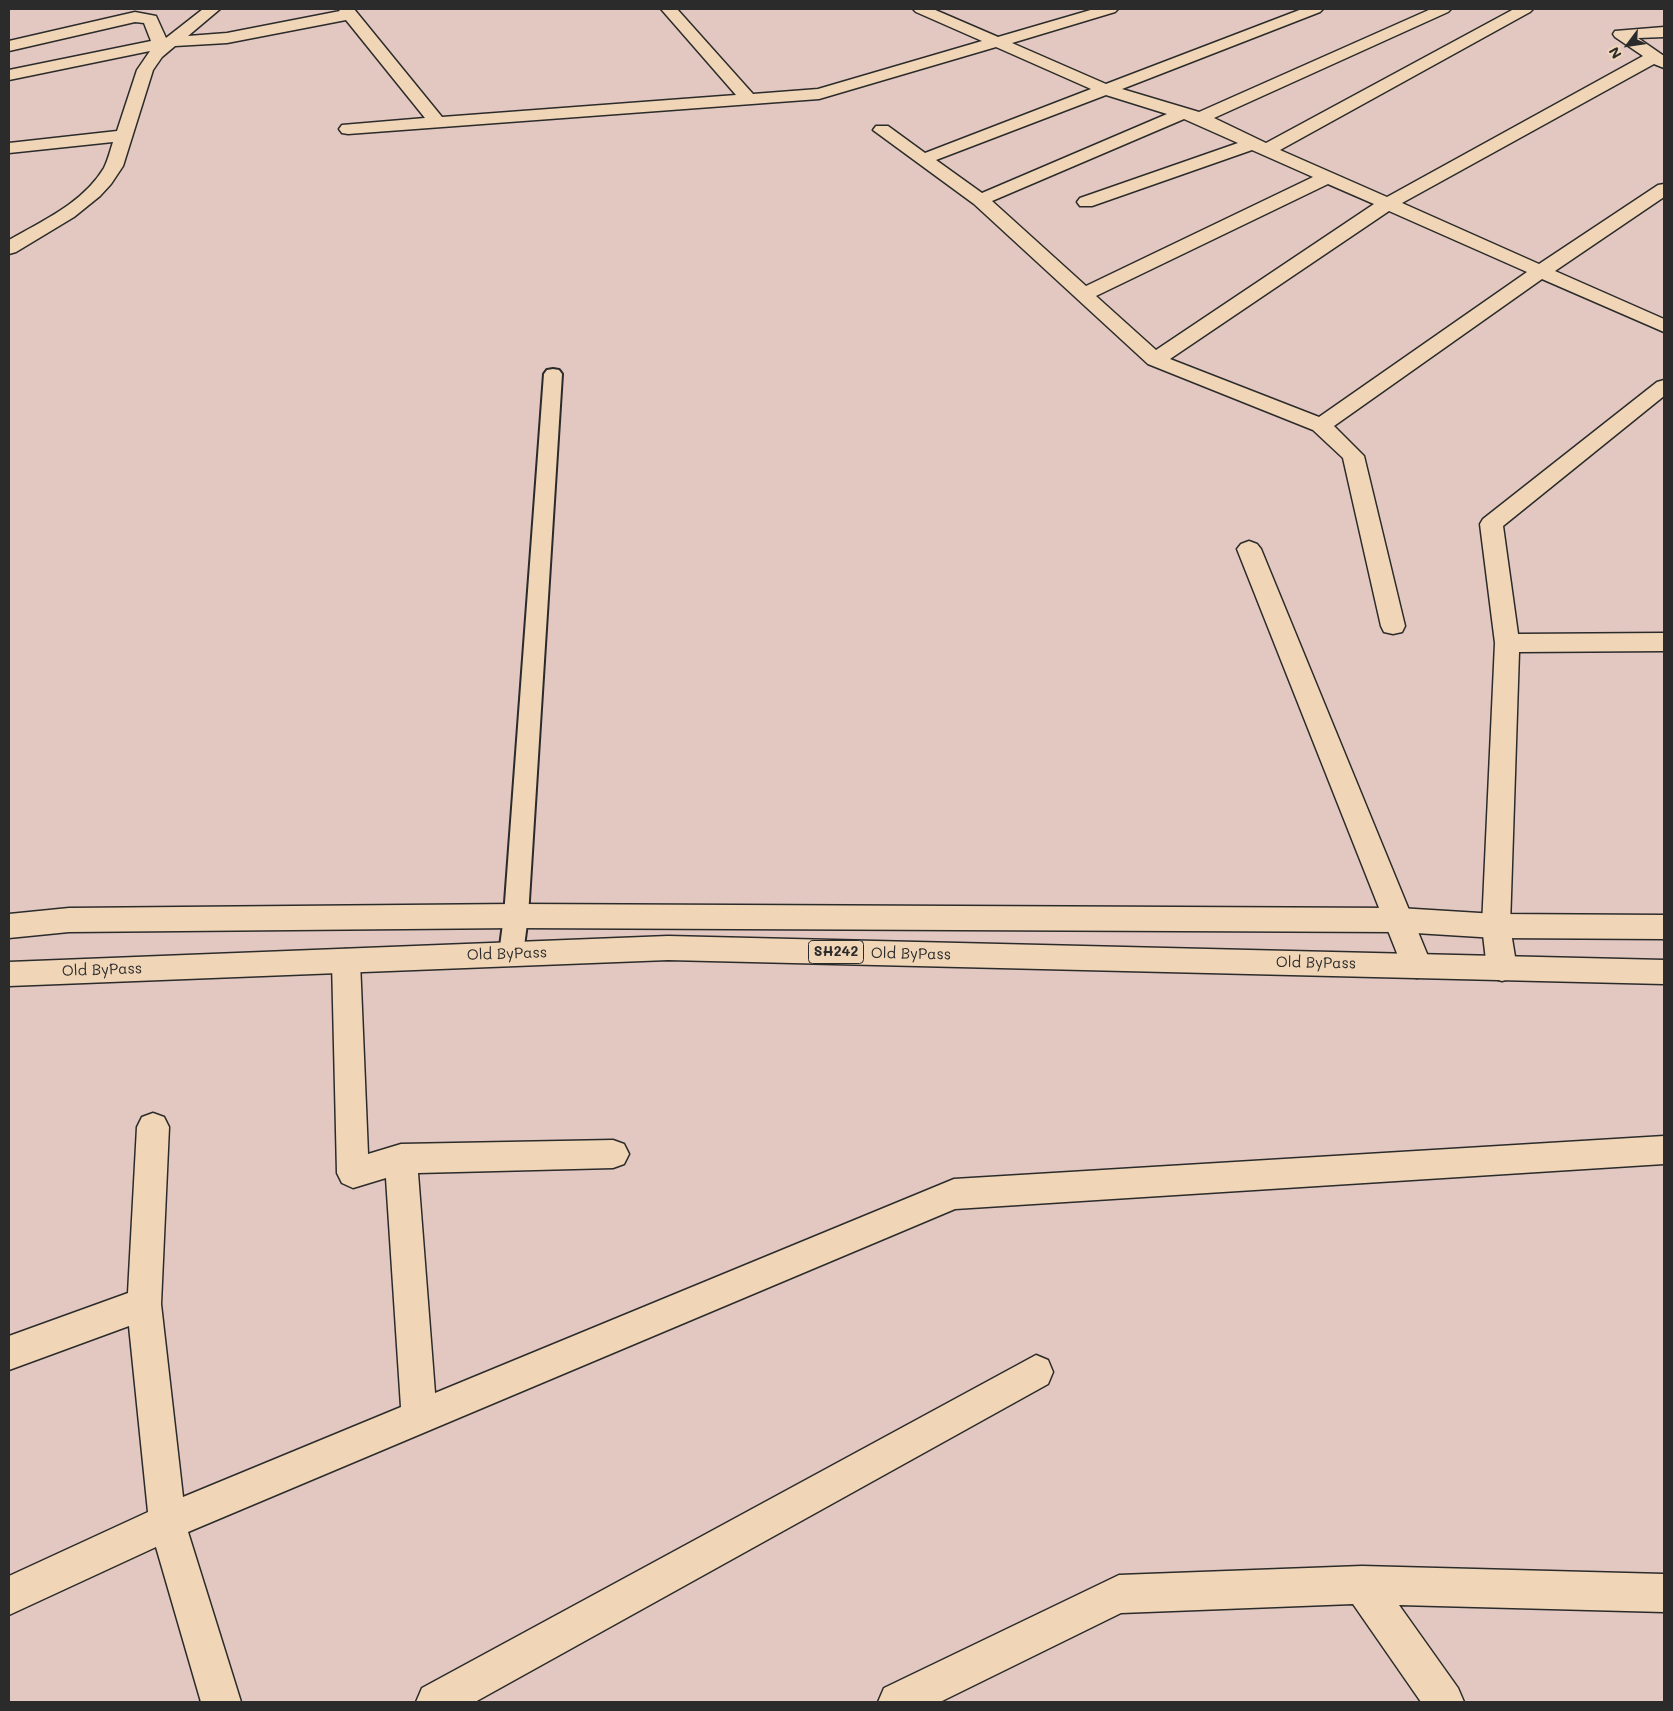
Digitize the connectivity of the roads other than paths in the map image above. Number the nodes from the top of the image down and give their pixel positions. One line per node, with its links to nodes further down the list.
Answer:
1 (212, 9): 11 (street)
2 (669, 9): 16 (street)
3 (921, 9): 10 (street)
4 (1110, 9): 10 (street)
5 (1314, 9): 15 (street)
6 (1443, 9): 17 (street)
7 (1525, 9): 22 (street)
8 (349, 12): 11 (street); 18 (street)
9 (1664, 32): 13 (street)
10 (992, 41): 15 (street); 16 (street)
11 (166, 43): 12 (street); 14 (street); 21 (street)
12 (9, 46)
13 (1659, 60): 29 (street)
14 (9, 75)
15 (1104, 89): 17 (street); 24 (street)
16 (748, 98): 18 (street)
17 (1191, 115): 22 (street); 27 (street)
18 (438, 123): 19 (street)
19 (348, 130)
20 (882, 130): 24 (street)
21 (123, 136): 23 (street); 30 (street)
22 (1260, 147): 25 (street); 28 (street)
23 (9, 148)
24 (924, 159): 27 (street)
25 (1328, 177): 29 (street); 32 (street)
26 (1664, 189): 31 (street)
27 (980, 200): 32 (street)
28 (1086, 202)
29 (1387, 204): 31 (street); 34 (street)
30 (9, 248)
31 (1543, 270): 33 (street); 37 (street)
32 (1085, 294): 34 (street)
33 (1664, 326)
34 (1155, 360): 37 (street)
35 (553, 374): 42 (lane)
36 (1664, 386): 41 (street)
37 (1321, 425): 39 (street)
38 (1249, 549): 43 (street)
39 (1393, 626)
40 (1664, 642): 41 (street)
41 (1507, 643): 45 (street)
42 (516, 916): 43 (street); 44 (street); 47 (lane)
43 (1399, 920): 45 (street); 49 (street)
44 (9, 926)
45 (1496, 926): 46 (street); 50 (street)
46 (1664, 927)
47 (511, 954): 48 (street, Old ByPass / SH242); 49 (street, Old ByPass / SH242)
48 (346, 961): 52 (street, Old ByPass / SH242); 56 (street)
49 (1417, 966): 50 (street, Old ByPass / SH242)
50 (1502, 969): 51 (street, Old ByPass / SH242)
51 (1664, 972)
52 (9, 974)
53 (153, 1127): 57 (street)
54 (1664, 1150): 60 (street)
55 (612, 1154): 56 (street)
56 (401, 1159): 60 (street)
57 (144, 1304): 58 (street); 61 (street)
58 (9, 1353)
59 (1036, 1372): 66 (street)
60 (420, 1417): 61 (street)
61 (167, 1522): 64 (street); 65 (street)
62 (1362, 1585): 63 (street); 67 (street); 68 (street)
63 (1664, 1592)
64 (9, 1596)
65 (221, 1702)
66 (436, 1702)
67 (898, 1702)
68 (1444, 1702)

